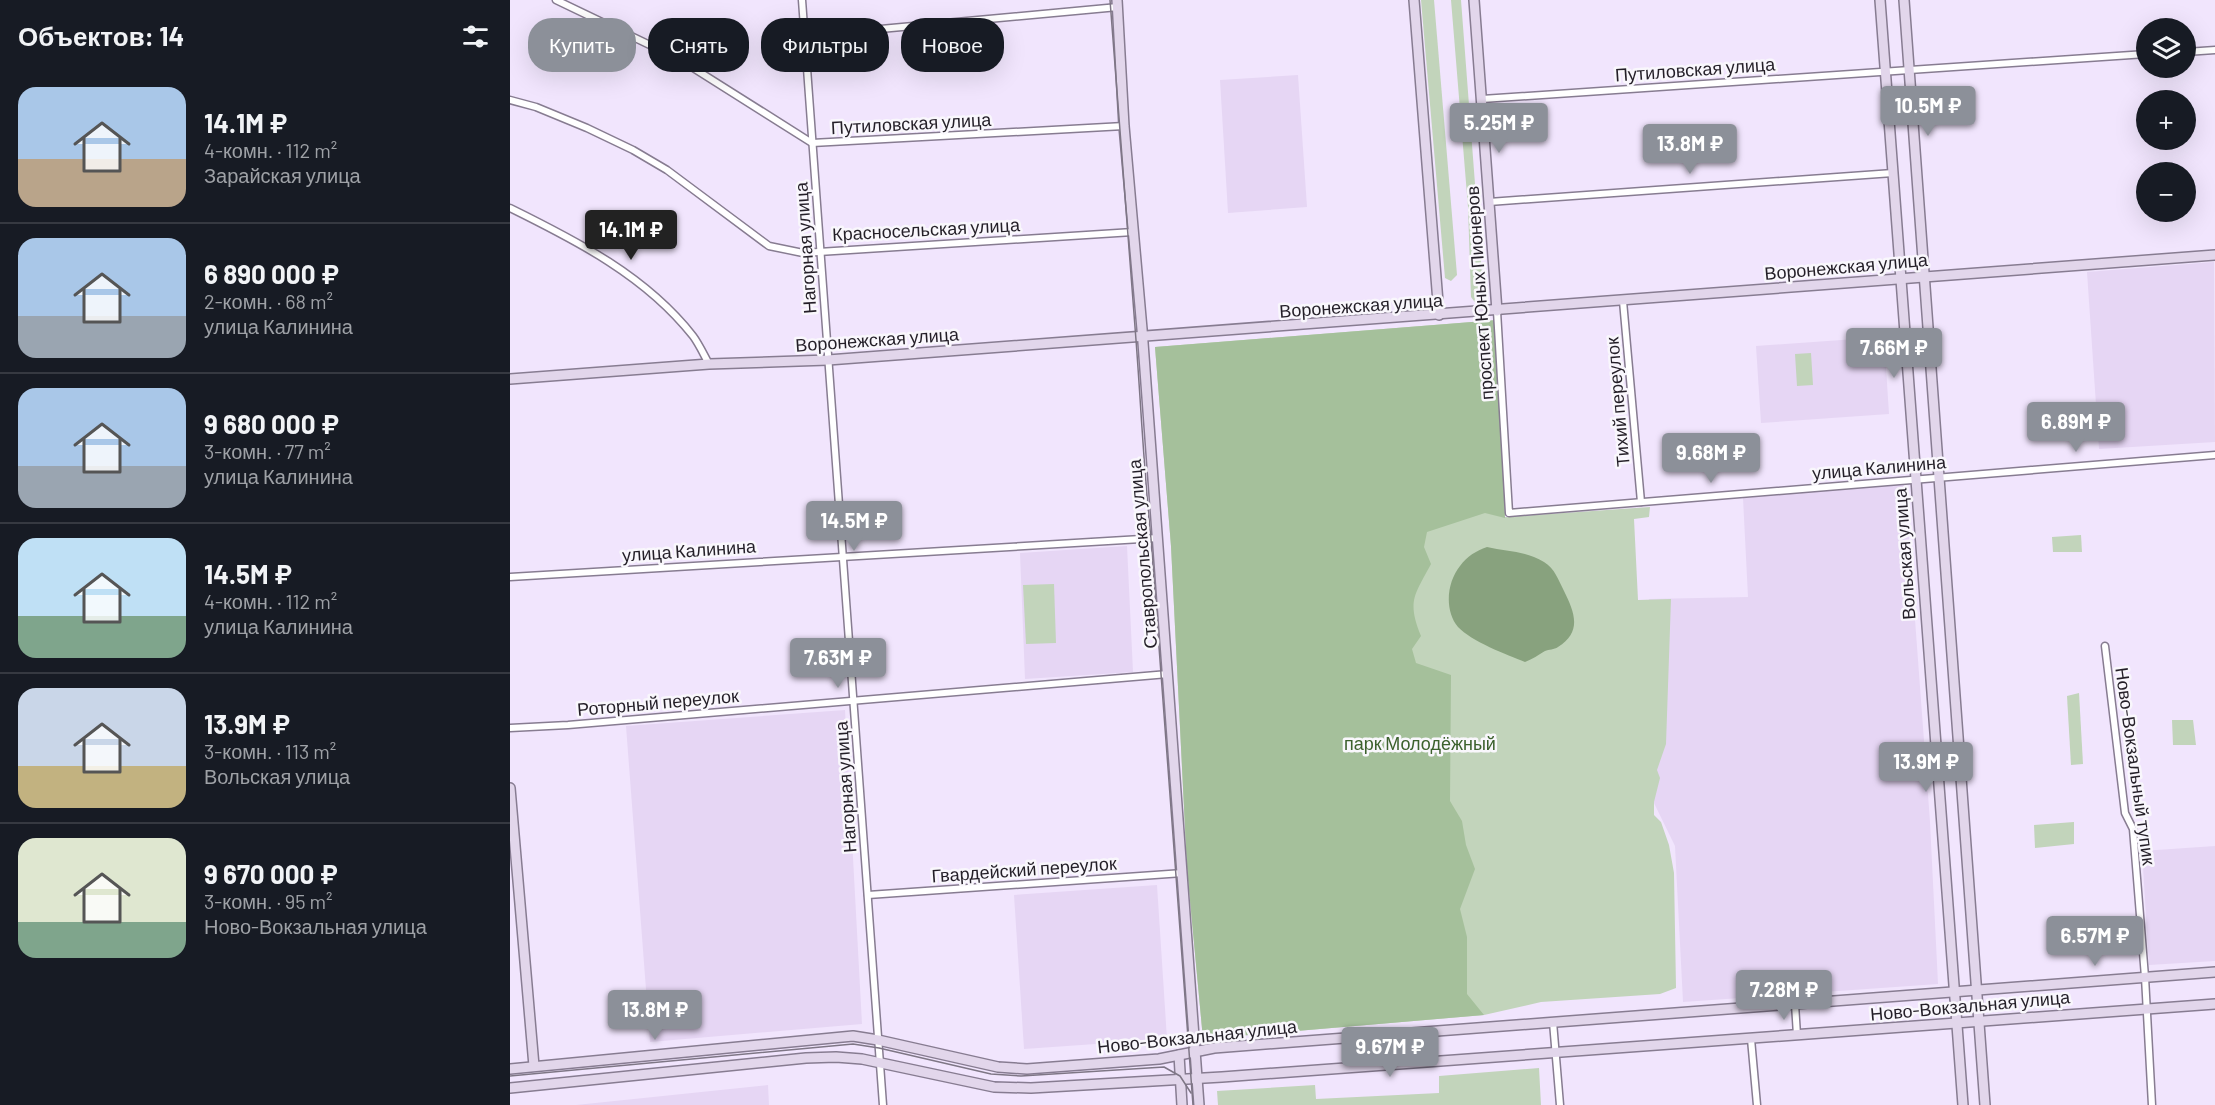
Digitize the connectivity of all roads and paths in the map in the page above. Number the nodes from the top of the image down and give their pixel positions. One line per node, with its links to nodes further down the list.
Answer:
1 (556, 0): 19 (street, Путиловская улица)
2 (802, 0): 8 (street, Нагорная улица)
3 (1414, 0): 30 (main road)
4 (1474, 0): 16 (main road, проспект Юных Пионеров)
5 (1880, 0): 13 (main road, Вольская улица)
6 (1904, 0): 14 (main road)
7 (1117, 3): 9 (street); 18 (main road, Ставропольская улица)
8 (804, 18)
9 (889, 27)
10 (2215, 50): 11 (street)
11 (2196, 51)
12 (2136, 55): 14 (street, Путиловская улица)
13 (1885, 71): 14 (street, Путиловская улица); 16 (street, Путиловская улица); 20 (main road, Вольская улица)
14 (1910, 71): 26 (main road)
15 (807, 72): 19 (street, Нагорная улица)
16 (1482, 99): 21 (main road, проспект Юных Пионеров)
17 (510, 100): 24 (street, Красносельская улица)
18 (1124, 126): 19 (street, Путиловская улица); 23 (main road, Ставропольская улица)
19 (812, 143): 24 (street, Нагорная улица)
20 (1893, 172): 21 (street); 27 (main road, Вольская улица)
21 (1489, 202): 29 (main road, проспект Юных Пионеров)
22 (510, 208): 33 (street)
23 (1133, 232): 24 (street, Красносельская улица); 31 (main road, Ставропольская улица)
24 (820, 251): 32 (street, Нагорная улица)
25 (2215, 255): 26 (main road, Воронежская улица)
26 (1924, 277): 27 (main road, Воронежская улица); 36 (main road)
27 (1900, 278): 28 (main road, Воронежская улица); 37 (main road, Вольская улица)
28 (1623, 301): 29 (main road, Воронежская улица); 38 (street, Тихий переулок)
29 (1497, 311): 30 (main road, Воронежская улица); 39 (street, проспект Юных Пионеров)
30 (1438, 315): 31 (main road, Воронежская улица)
31 (1142, 337): 32 (main road, Воронежская улица); 40 (main road, Ставропольская улица)
32 (828, 360): 33 (main road, Воронежская улица); 41 (street, Нагорная улица)
33 (709, 364): 34 (main road, Воронежская улица)
34 (510, 379)
35 (2215, 455): 36 (street, улица Калинина)
36 (1939, 477): 37 (street, улица Калинина); 52 (main road)
37 (1915, 478): 38 (street, улица Калинина); 53 (main road, Вольская улица)
38 (1641, 502): 39 (street, улица Калинина)
39 (1509, 513)
40 (1158, 538): 41 (street, улица Калинина); 44 (main road, Ставропольская улица)
41 (843, 556): 42 (street, улица Калинина); 45 (street, Нагорная улица)
42 (510, 577)
43 (2105, 646): 51 (street, Ново-Вокзальный тупик)
44 (1168, 674): 45 (street, Роторный переулок); 48 (main road, Ставропольская улица)
45 (853, 700): 46 (street, Роторный переулок); 49 (street, Нагорная улица)
46 (510, 728)
47 (510, 788): 67 (main road)
48 (1183, 873): 49 (street, Гвардейский переулок); 63 (main road, Ставропольская улица)
49 (868, 895): 62 (street, Нагорная улица)
50 (2215, 972): 51 (main road, Ново-Вокзальная улица)
51 (2145, 977): 52 (main road, Ново-Вокзальная улица); 56 (street, Ново-Вокзальный тупик)
52 (1977, 991): 53 (main road, Ново-Вокзальная улица); 57 (main road)
53 (1954, 993): 54 (main road, Ново-Вокзальная улица); 59 (main road, Вольская улица)
54 (1795, 1004): 58 (main road, Ново-Вокзальная улица); 60 (street)
55 (2215, 1004): 56 (main road, Ново-Вокзальная улица)
56 (2146, 1008): 57 (main road, Ново-Вокзальная улица); 79 (street, Ново-Вокзальный тупик)
57 (1979, 1021): 59 (main road, Ново-Вокзальная улица); 78 (main road)
58 (1553, 1022): 63 (main road, Ново-Вокзальная улица); 64 (street)
59 (1957, 1023): 60 (main road, Ново-Вокзальная улица); 77 (main road, Вольская улица)
60 (1797, 1035): 61 (main road, Ново-Вокзальная улица)
61 (1751, 1039): 64 (main road, Ново-Вокзальная улица); 76 (street)
62 (878, 1040): 65 (main road, Ново-Вокзальная улица); 66 (street, Нагорная улица); 67 (main road, Ново-Вокзальная улица)
63 (1196, 1051): 65 (main road, Ново-Вокзальная улица); 69 (main road, Ставропольская улица)
64 (1556, 1052): 69 (main road, Ново-Вокзальная улица); 75 (street)
65 (1179, 1055): 70 (main road)
66 (880, 1062): 70 (main road, Ново-Вокзальная улица); 71 (main road, Ново-Вокзальная улица); 72 (street, Нагорная улица)
67 (534, 1066): 68 (main road, Ново-Вокзальная улица)
68 (510, 1069)
69 (1197, 1078): 70 (main road, Ново-Вокзальная улица); 74 (main road, Ставропольская улица)
70 (1181, 1079): 73 (main road)
71 (510, 1088)
72 (883, 1105)
73 (1182, 1105)
74 (1199, 1105)
75 (1560, 1105)
76 (1756, 1105)
77 (1963, 1105)
78 (1985, 1105)
79 (2152, 1105)

